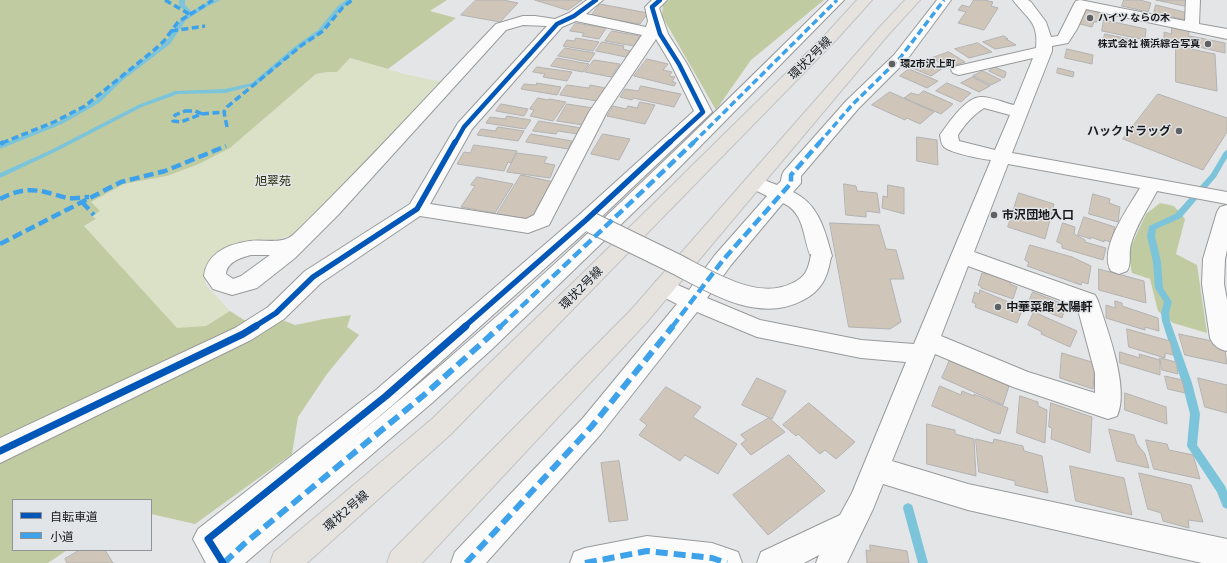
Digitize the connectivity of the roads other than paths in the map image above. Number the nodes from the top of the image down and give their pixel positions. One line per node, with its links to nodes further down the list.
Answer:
1 (596, 0): 10 (street)
2 (660, 0): 12 (street)
3 (837, 0): 37 (street)
4 (865, 0): 38 (main road, 環状2号線)
5 (913, 0): 18 (main road)
6 (944, 0): 20 (street)
7 (1020, 0): 14 (street)
8 (1193, 0): 11 (street)
9 (1101, 4): 11 (street); 14 (street)
10 (566, 20): 12 (street); 22 (street); 25 (street)
11 (1192, 27): 13 (street)
12 (655, 30): 22 (street); 24 (street)
13 (1227, 34)
14 (1045, 46): 15 (street); 16 (street)
15 (959, 70)
16 (1020, 112): 17 (street); 17 (street)
17 (1001, 156): 19 (street); 26 (street)
18 (754, 182): 20 (street); 29 (main road)
19 (1151, 185): 21 (street); 27 (street)
20 (780, 194): 24 (street, bridge); 30 (street)
21 (1227, 198)
22 (416, 209): 33 (street)
23 (1227, 212): 28 (street)
24 (589, 222): 37 (street)
25 (298, 243)
26 (962, 256): 32 (street); 32 (street)
27 (1119, 266)
28 (1220, 286): 31 (street)
29 (664, 287): 30 (street); 39 (main road)
30 (693, 301): 32 (street); 40 (street)
31 (1227, 342)
32 (925, 347): 34 (street)
33 (0, 451)
34 (876, 469): 35 (street); 36 (street)
35 (850, 524): 43 (street); 44 (street)
36 (1227, 554)
37 (224, 563)
38 (285, 563)
39 (402, 563)
40 (466, 563)
41 (585, 563): 42 (street)
42 (727, 563)
43 (772, 563)
44 (831, 563)

